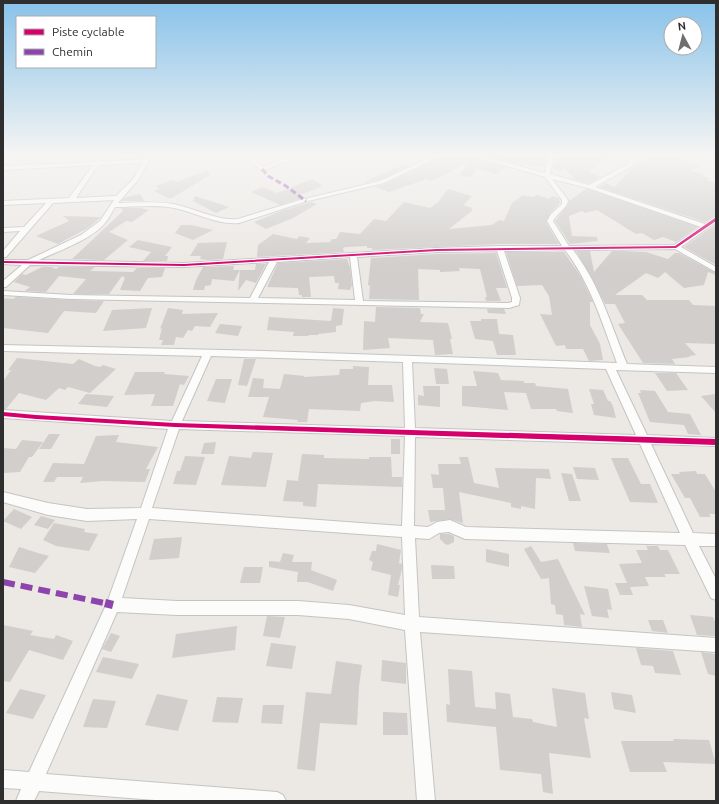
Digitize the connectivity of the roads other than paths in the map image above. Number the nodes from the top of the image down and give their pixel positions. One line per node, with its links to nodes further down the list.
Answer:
1 (77, 192): 7 (street)
2 (124, 192): 6 (street)
3 (342, 192): 10 (street)
4 (559, 192): 17 (street)
5 (601, 192): 12 (street)
6 (118, 198): 7 (street); 10 (street)
7 (72, 199): 8 (street)
8 (51, 201): 9 (street); 13 (street)
9 (3, 203)
10 (113, 205): 22 (street)
11 (716, 219): 12 (street)
12 (705, 226): 15 (street)
13 (27, 229): 14 (street); 18 (street)
14 (3, 230)
15 (676, 247): 17 (street); 23 (street)
16 (499, 248): 17 (street); 19 (street); 27 (street)
17 (568, 248): 32 (street)
18 (3, 255)
19 (353, 255): 20 (street); 27 (street)
20 (274, 260): 22 (street); 26 (street)
21 (3, 262): 22 (street)
22 (28, 263): 24 (street)
23 (716, 270)
24 (3, 285)
25 (3, 293): 26 (street)
26 (253, 301): 27 (street)
27 (359, 303)
28 (5, 350): 29 (street)
29 (208, 353): 30 (street); 35 (street)
30 (408, 359): 31 (street); 36 (street)
31 (609, 365): 32 (street); 37 (street)
32 (623, 366): 33 (street)
33 (716, 370)
34 (3, 414): 35 (street)
35 (175, 425): 36 (street); 40 (street)
36 (410, 433): 37 (street); 41 (street)
37 (645, 441): 38 (street); 42 (street)
38 (716, 442)
39 (3, 497): 40 (street)
40 (145, 513): 41 (street); 45 (street)
41 (408, 532): 42 (street); 46 (street)
42 (689, 539): 43 (street); 44 (street)
43 (716, 540)
44 (716, 593)
45 (113, 605): 46 (street); 49 (street)
46 (412, 624): 47 (street); 52 (street)
47 (716, 645)
48 (3, 779): 49 (street)
49 (33, 781): 50 (street); 51 (street)
50 (25, 801)
51 (277, 801)
52 (426, 801)

